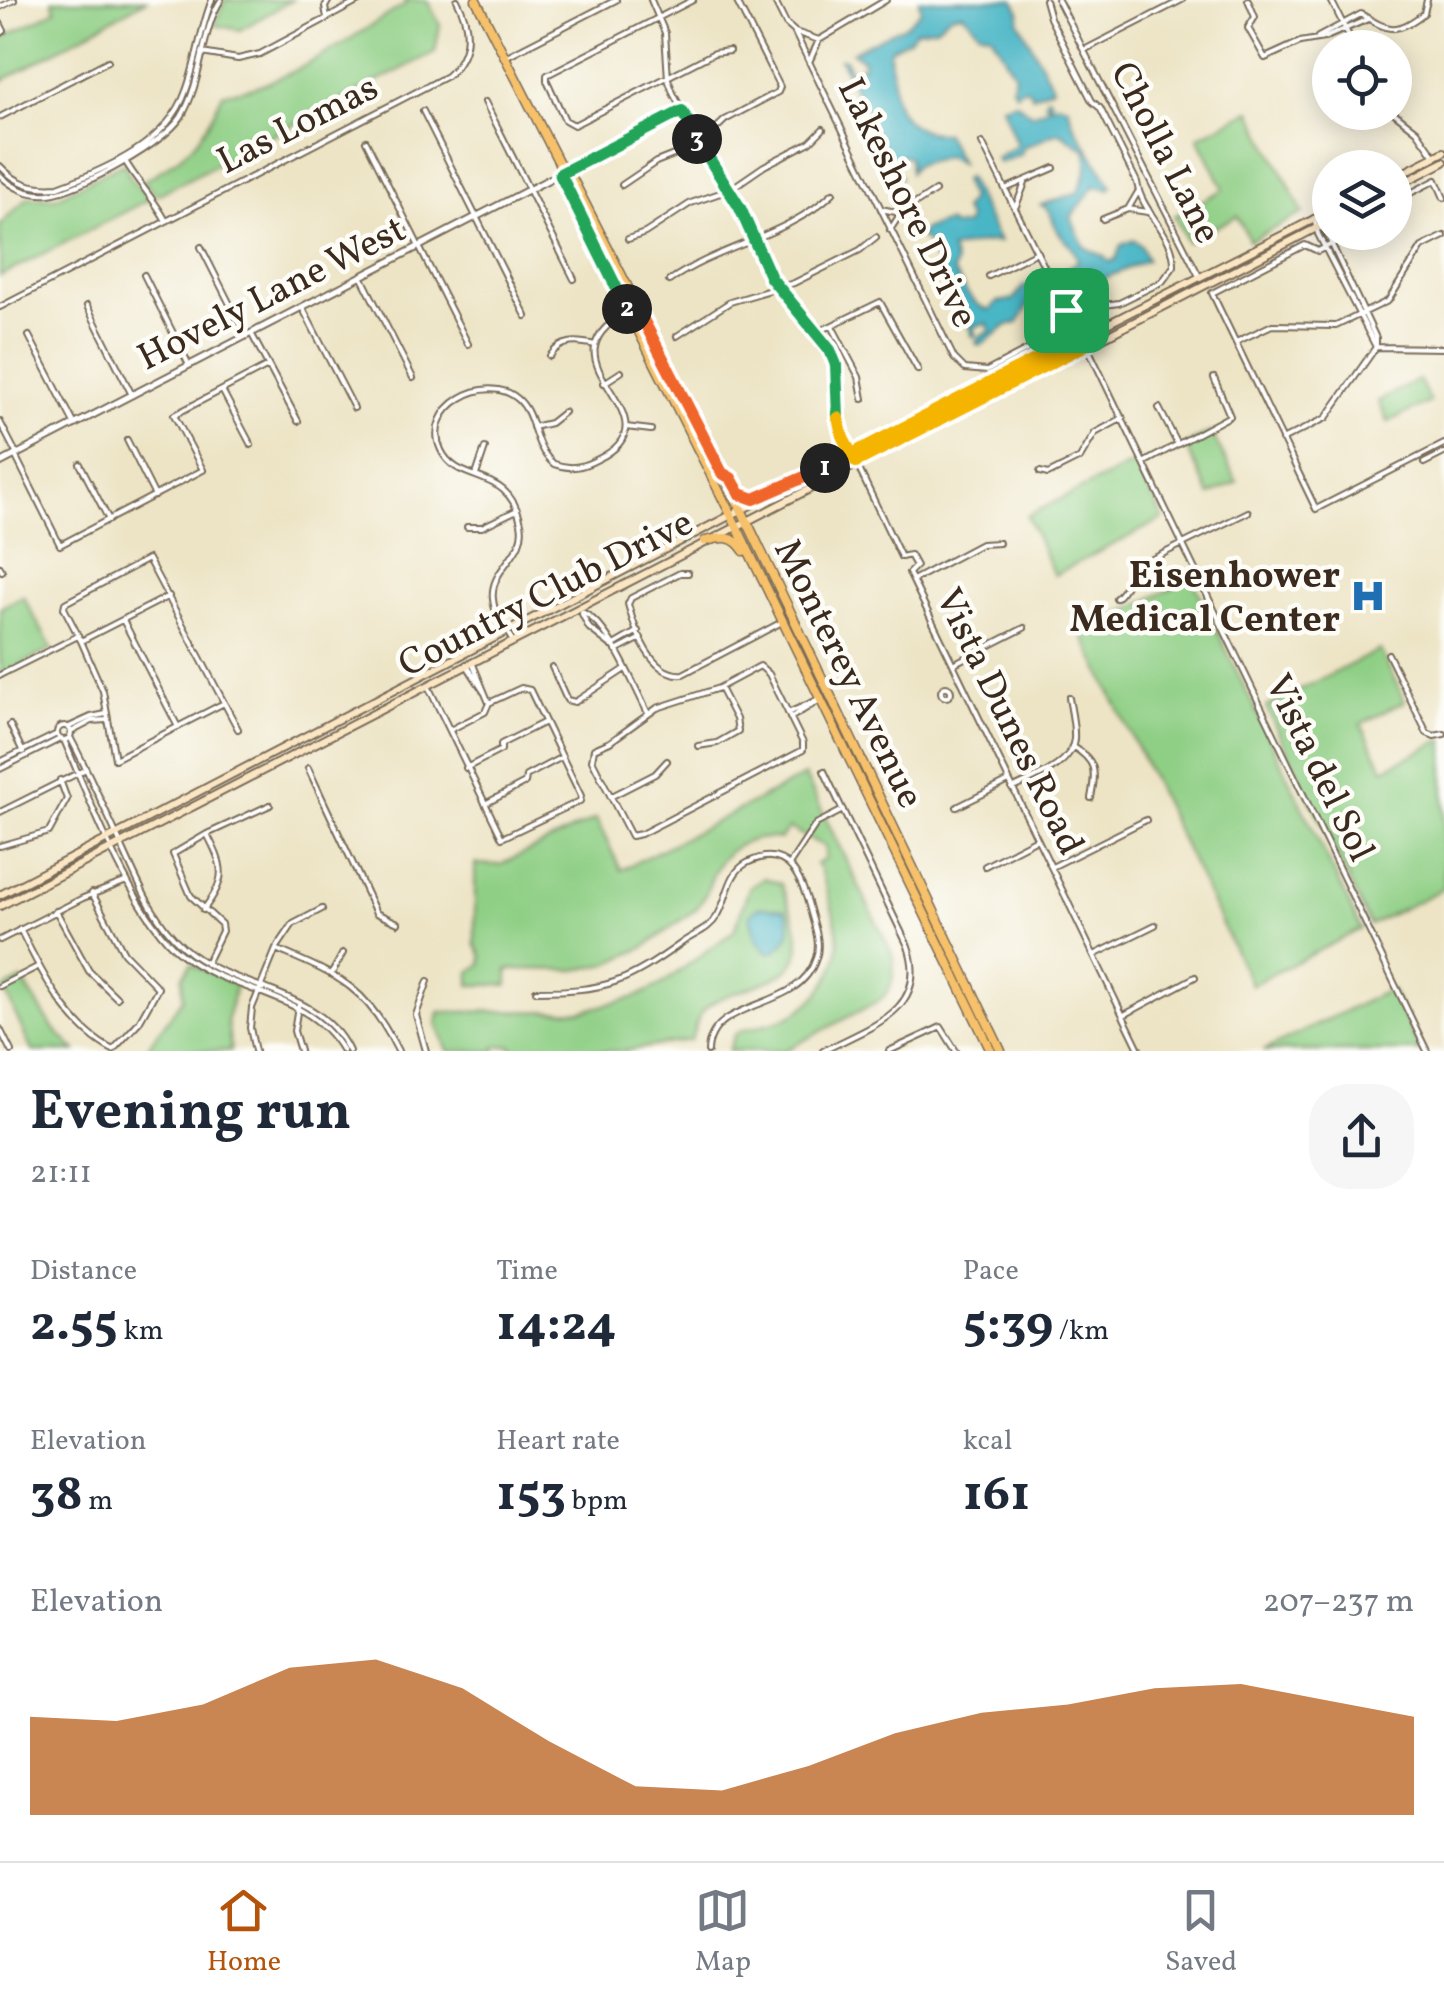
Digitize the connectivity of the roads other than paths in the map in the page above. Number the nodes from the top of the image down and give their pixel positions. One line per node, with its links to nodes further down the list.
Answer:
1 (14, 0): 20 (street)
2 (212, 0): 31 (street)
3 (221, 0): 31 (street)
4 (329, 0): 22 (street)
5 (359, 0): 22 (street)
6 (457, 0): 73 (street, Las Lomas)
7 (476, 0): 32 (main road, Monterey Avenue)
8 (614, 0): 32 (street)
9 (650, 0): 21 (street, Vista Dunes Road)
10 (693, 0): 21 (street)
11 (736, 0): 44 (street)
12 (774, 0): 26 (street, Lakeshore Drive)
13 (886, 0): 28 (street)
14 (1045, 0): 62 (street)
15 (1058, 0): 29 (street, Cholla Lane)
16 (1182, 0): 29 (street)
17 (1248, 0): 24 (street)
18 (1331, 0): 24 (street)
19 (1427, 0): 24 (street)
20 (0, 7)
21 (659, 17): 35 (street, Vista Dunes Road); 35 (street)
22 (327, 18): 31 (street)
23 (0, 23): 27 (street)
24 (1344, 25): 25 (street)
25 (1346, 30)
26 (794, 31): 28 (street); 34 (street, Lakeshore Drive)
27 (0, 34)
28 (819, 40): 34 (street)
29 (1084, 50): 89 (street, Cholla Lane)
30 (730, 51): 35 (street)
31 (200, 53): 46 (street)
32 (504, 57): 50 (main road, Monterey Avenue)
33 (108, 62): 39 (street)
34 (810, 62): 66 (street, Lakeshore Drive)
35 (668, 76): 38 (street, Vista Dunes Road)
36 (485, 102): 58 (street)
37 (423, 111): 71 (street)
38 (682, 111): 44 (street, Vista Dunes Road); 50 (street)
39 (0, 117)
40 (1412, 127): 47 (street)
41 (823, 129): 60 (street)
42 (366, 141): 82 (street)
43 (982, 143): 59 (street)
44 (700, 145): 56 (street); 60 (street, Vista Dunes Road)
45 (1444, 152): 47 (main road)
46 (124, 158): 53 (street); 73 (street)
47 (1441, 163): 51 (main road); 54 (main road)
48 (0, 166): 53 (street)
49 (1054, 168): 55 (street)
50 (564, 172): 58 (street, Hovely Lane West); 97 (main road, Monterey Avenue)
51 (1412, 172)
52 (0, 175): 53 (street)
53 (7, 178): 57 (street)
54 (1412, 178)
55 (1026, 182): 59 (street); 68 (street)
56 (622, 185)
57 (0, 186)
58 (530, 189): 71 (street, Hovely Lane West); 90 (street)
59 (1005, 189): 68 (street)
60 (730, 190): 79 (street); 80 (street, Vista Dunes Road)
61 (936, 191): 70 (street)
62 (1138, 192): 67 (street); 69 (street)
63 (1412, 192): 65 (street)
64 (833, 193): 80 (street)
65 (1444, 198)
66 (880, 209): 70 (street); 76 (street, Lakeshore Drive)
67 (1128, 209): 69 (street); 72 (street)
68 (1016, 210): 85 (street)
69 (1148, 212): 98 (street)
70 (900, 213): 76 (street)
71 (476, 217): 82 (street, Hovely Lane West); 100 (street)
72 (1104, 219)
73 (166, 220): 95 (street, Las Lomas)
74 (1312, 224): 89 (main road, Country Club Drive)
75 (1312, 224): 93 (main road, Country Club Drive)
76 (890, 230): 98 (street, Lakeshore Drive)
77 (876, 236): 92 (street)
78 (1444, 236): 99 (street)
79 (628, 239)
80 (753, 240): 91 (street); 92 (street, Vista Dunes Road)
81 (201, 246): 103 (street)
82 (420, 246): 87 (street, Hovely Lane West); 108 (street)
83 (1312, 249): 107 (street)
84 (1330, 250): 99 (street)
85 (1037, 252): 88 (street); 98 (street)
86 (144, 275): 114 (street)
87 (361, 276): 96 (street, Hovely Lane West); 118 (street)
88 (989, 276)
89 (1199, 276): 93 (main road); 106 (main road, Country Club Drive)
90 (574, 279)
91 (669, 281)
92 (778, 288): 102 (street, Vista Dunes Road); 105 (street)
93 (1182, 296): 109 (main road, Country Club Drive)
94 (87, 306): 122 (street)
95 (0, 307)
96 (302, 307): 103 (street, Hovely Lane West); 124 (street)
97 (632, 310): 110 (street); 150 (main road, Monterey Avenue); 157 (main road, Monterey Avenue)
98 (1066, 310): 106 (street); 106 (street)
99 (1361, 314): 107 (street); 111 (street)
100 (526, 316)
101 (832, 325): 102 (street); 116 (street); 123 (street)
102 (816, 333): 144 (street, Vista Dunes Road)
103 (249, 334): 114 (street, Hovely Lane West); 115 (street)
104 (29, 336): 132 (street)
105 (677, 336)
106 (1081, 336): 109 (street, Vista del Sol); 144 (main road, Country Club Drive)
107 (1234, 343): 137 (street)
108 (468, 344)
109 (1086, 345): 127 (street, Vista del Sol); 144 (main road, Country Club Drive)
110 (595, 346): 113 (street); 120 (street)
111 (1376, 347): 112 (street); 137 (street)
112 (1444, 348)
113 (550, 356)
114 (190, 365): 122 (street, Hovely Lane West)
115 (268, 366): 121 (street); 129 (street)
116 (918, 370)
117 (620, 372): 120 (street)
118 (413, 378)
119 (1214, 378): 138 (street)
120 (604, 383): 134 (street)
121 (222, 390): 140 (street); 153 (street)
122 (132, 395): 132 (street, Hovely Lane West)
123 (863, 399)
124 (354, 408)
125 (1159, 408): 138 (street)
126 (564, 412): 133 (street)
127 (1122, 418): 145 (street, Vista del Sol); 149 (street)
128 (430, 419): 131 (street)
129 (298, 421)
130 (0, 422): 143 (street)
131 (441, 422): 133 (street); 151 (street)
132 (74, 425): 143 (street, Hovely Lane West)
133 (532, 427): 134 (street)
134 (625, 427): 135 (street)
135 (651, 430)
136 (127, 440): 153 (street)
137 (1282, 440): 139 (street)
138 (1177, 443): 145 (street)
139 (1444, 444)
140 (251, 446)
141 (485, 448): 151 (street)
142 (1444, 453): 147 (street)
143 (16, 455): 146 (street, Hovely Lane West); 158 (street)
144 (854, 458): 152 (main road, Country Club Drive); 159 (main road, Country Club Drive); 167 (street, Vista Dunes Road)
145 (1145, 462): 164 (street, Vista del Sol)
146 (0, 463)
147 (1424, 463)
148 (80, 464): 158 (street)
149 (1040, 472)
150 (722, 473): 152 (main road); 155 (main road, Monterey Avenue)
151 (476, 475): 154 (street)
152 (786, 488): 155 (main road, Country Club Drive)
153 (155, 496): 158 (street)
154 (517, 510): 161 (street); 176 (street)
155 (742, 510): 157 (main road, Country Club Drive); 159 (main road, Monterey Avenue)
156 (1248, 512): 164 (street)
157 (731, 515): 160 (main road, Monterey Avenue); 169 (main road, Country Club Drive)
158 (109, 520)
159 (746, 520): 160 (main road, Country Club Drive); 201 (main road, Monterey Avenue)
160 (736, 525): 162 (main road, Country Club Drive); 165 (main road, Monterey Avenue)
161 (467, 527)
162 (705, 542): 165 (main road); 171 (main road, Country Club Drive)
163 (999, 543): 167 (street)
164 (1184, 544): 170 (street); 277 (street, Vista del Sol)
165 (759, 572): 173 (main road, Monterey Avenue)
166 (688, 573): 175 (street)
167 (912, 580): 181 (street, Vista Dunes Road)
168 (170, 596): 172 (street); 177 (street); 192 (street)
169 (574, 598): 171 (street); 176 (main road, Country Club Drive)
170 (1116, 598)
171 (580, 610): 176 (main road, Country Club Drive); 178 (street)
172 (123, 620): 177 (street); 198 (street)
173 (783, 622): 175 (street); 190 (main road, Monterey Avenue)
174 (1024, 628): 181 (street)
175 (640, 634): 178 (street)
176 (509, 636): 180 (main road, Country Club Drive); 227 (main road, Country Club Drive)
177 (80, 638): 184 (street); 195 (street)
178 (614, 649): 183 (street)
179 (1388, 654): 202 (street)
180 (469, 663): 185 (main road, Country Club Drive); 191 (street)
181 (952, 664): 186 (street, Vista Dunes Road)
182 (552, 667): 183 (street)
183 (624, 669): 193 (street)
184 (0, 675)
185 (426, 684): 200 (street); 230 (main road, Country Club Drive)
186 (962, 685): 188 (street); 216 (street, Vista Dunes Road)
187 (719, 688): 193 (street); 194 (street); 204 (street)
188 (951, 690)
189 (1069, 698): 205 (street)
190 (820, 700): 194 (street); 201 (main road); 248 (main road, Monterey Avenue)
191 (490, 703): 196 (street); 200 (street)
192 (224, 704): 198 (street); 199 (street)
193 (648, 713): 218 (street)
194 (789, 715): 218 (street)
195 (106, 717): 198 (street); 203 (street)
196 (545, 722): 207 (street); 211 (street)
197 (10, 725): 206 (street)
198 (178, 727)
199 (238, 728)
200 (450, 730): 211 (street)
201 (846, 730): 256 (main road, Monterey Avenue)
202 (1443, 732)
203 (65, 735): 206 (street); 212 (street); 214 (street)
204 (698, 746)
205 (1072, 746): 217 (street); 219 (street)
206 (24, 753): 209 (street)
207 (562, 758): 220 (street); 220 (street)
208 (667, 761): 218 (street)
209 (0, 766)
210 (308, 768): 241 (street)
211 (466, 768): 220 (street)
212 (84, 770): 214 (street); 227 (street)
213 (824, 771): 223 (street)
214 (76, 772): 215 (street); 227 (street)
215 (60, 780): 224 (street); 229 (street)
216 (1008, 781): 217 (street, Vista Dunes Road); 222 (street)
217 (1012, 788): 228 (street, Vista Dunes Road)
218 (612, 796)
219 (1092, 798)
220 (485, 804)
221 (270, 805): 226 (street)
222 (957, 807)
223 (842, 810): 231 (street); 271 (street)
224 (0, 812)
225 (1146, 820): 233 (street)
226 (207, 834): 239 (street); 239 (street)
227 (112, 837): 230 (street); 236 (main road, Country Club Drive)
228 (1037, 839): 232 (street); 233 (street, Vista Dunes Road)
229 (0, 846)
230 (117, 846): 234 (street); 237 (main road, Country Club Drive)
231 (789, 864): 257 (street); 270 (street)
232 (985, 866)
233 (1051, 868): 247 (street, Vista Dunes Road)
234 (132, 878): 235 (street); 250 (street)
235 (92, 894): 240 (street); 263 (street)
236 (0, 895)
237 (0, 906)
238 (322, 909): 245 (street)
239 (202, 910): 250 (street)
240 (56, 911): 243 (street); 258 (street)
241 (398, 923)
242 (1155, 925): 247 (street)
243 (20, 930): 244 (street); 249 (street)
244 (0, 940)
245 (276, 949): 251 (street); 255 (street)
246 (343, 952): 251 (street)
247 (1094, 956): 260 (street, Vista Dunes Road)
248 (947, 961): 256 (main road); 274 (main road, Monterey Avenue)
249 (39, 966): 254 (street); 263 (street)
250 (206, 966): 255 (street)
251 (332, 973): 268 (street)
252 (1195, 978): 260 (street)
253 (428, 981): 269 (street)
254 (0, 986)
255 (260, 989): 259 (street); 265 (street)
256 (972, 990): 275 (main road, Monterey Avenue)
257 (536, 991)
258 (118, 998)
259 (299, 1005): 266 (street); 267 (street)
260 (1123, 1015): 276 (street, Vista Dunes Road)
261 (0, 1029): 262 (street)
262 (2, 1036): 264 (street)
263 (114, 1050)
264 (12, 1051)
265 (255, 1051)
266 (300, 1051)
267 (346, 1051)
268 (398, 1051)
269 (426, 1051)
270 (708, 1051)
271 (824, 1051)
272 (889, 1051): 273 (street)
273 (956, 1051)
274 (991, 1051)
275 (1001, 1051)
276 (1140, 1051)
277 (1426, 1051)

